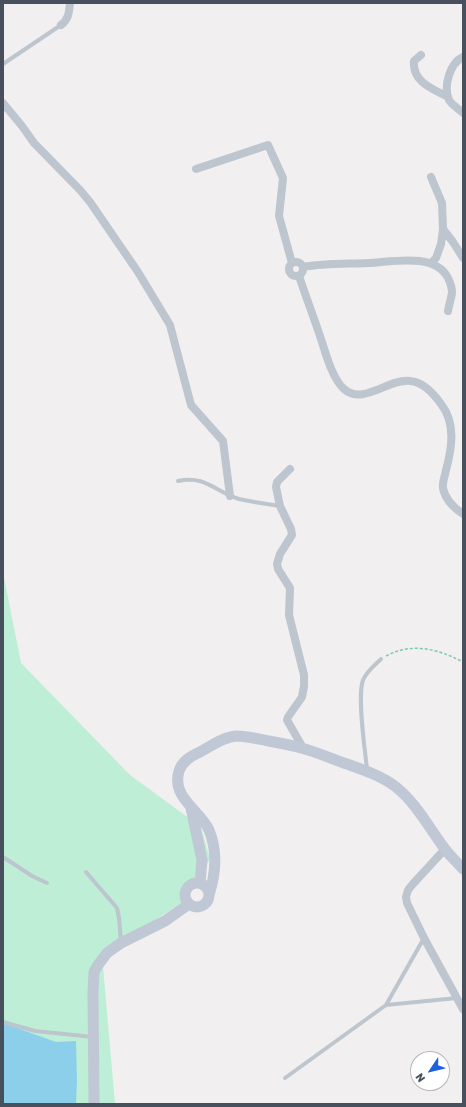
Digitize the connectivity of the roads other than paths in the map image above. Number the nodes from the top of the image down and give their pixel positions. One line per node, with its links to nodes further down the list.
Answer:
1 (70, 3): 2 (street)
2 (62, 25): 5 (lane)
3 (421, 55): 6 (street)
4 (463, 57): 6 (street)
5 (3, 64)
6 (448, 97): 8 (street)
7 (3, 103): 20 (street)
8 (463, 113)
9 (196, 169): 13 (street)
10 (431, 177): 11 (street)
11 (443, 229): 12 (street); 14 (street)
12 (463, 258)
13 (292, 263): 15 (street); 16 (street)
14 (431, 263): 15 (street); 17 (street)
15 (303, 267): 16 (street)
16 (299, 276): 22 (street)
17 (448, 311)
18 (290, 470): 21 (street)
19 (178, 481): 20 (lane)
20 (230, 496): 21 (lane)
21 (280, 506): 24 (street)
22 (463, 514)
23 (381, 659): 25 (lane)
24 (303, 748): 25 (main road); 26 (main road)
25 (368, 772): 27 (main road)
26 (191, 808): 32 (main road); 33 (main road)
27 (445, 849): 29 (main road); 35 (street)
28 (3, 857): 31 (lane)
29 (463, 869)
30 (86, 872): 36 (lane)
31 (47, 883)
32 (200, 883): 33 (main road); 34 (main road)
33 (209, 895): 34 (main road)
34 (189, 904): 36 (main road)
35 (424, 938): 37 (street); 38 (lane)
36 (121, 943): 41 (main road)
37 (457, 998): 38 (lane); 39 (street)
38 (386, 1005): 42 (lane)
39 (463, 1008)
40 (3, 1022): 41 (lane)
41 (93, 1037): 43 (main road)
42 (285, 1078)
43 (94, 1104)

